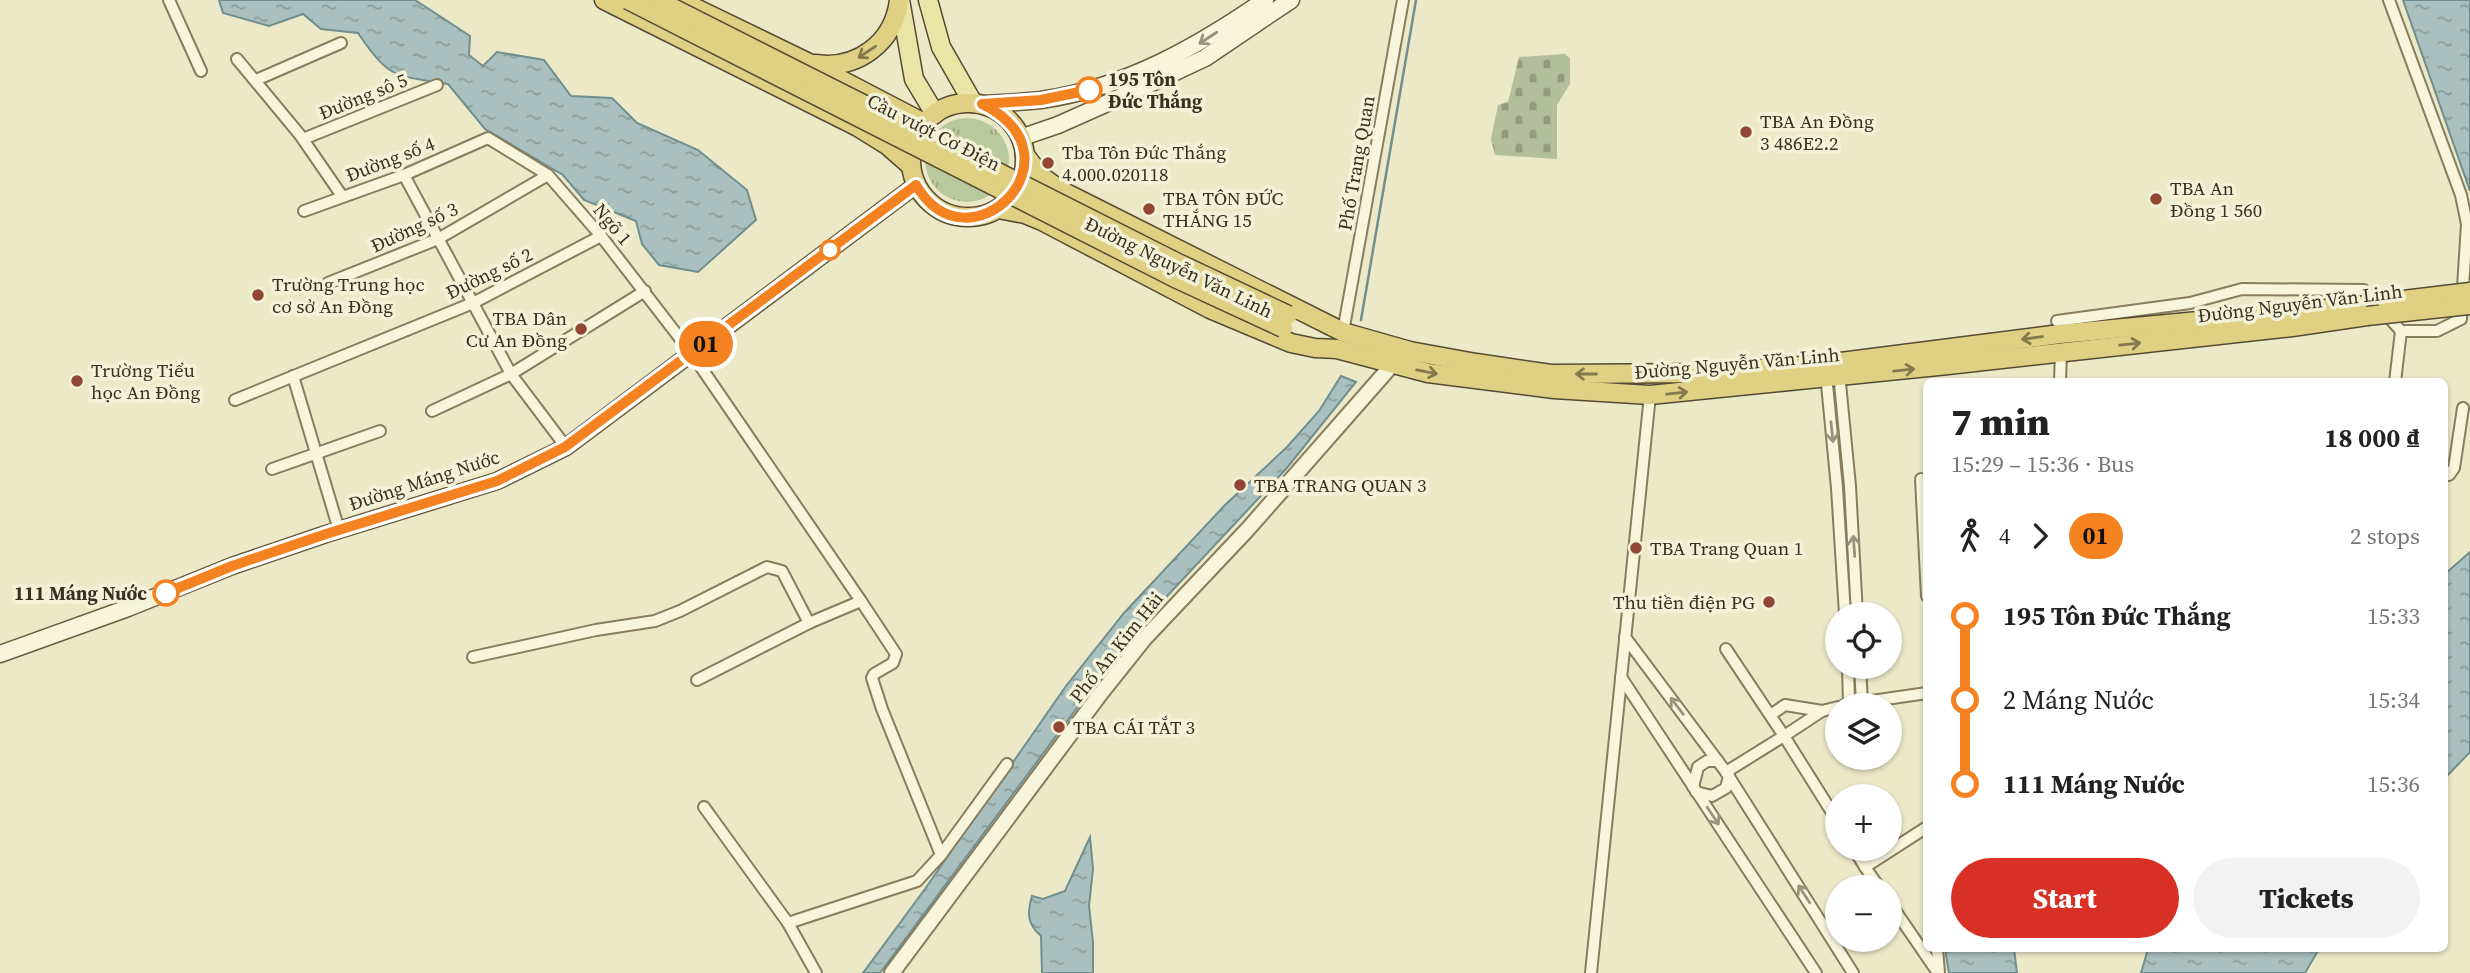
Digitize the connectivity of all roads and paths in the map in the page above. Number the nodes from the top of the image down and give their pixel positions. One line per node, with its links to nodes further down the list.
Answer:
1 (170, 0): 15 (street)
2 (604, 0): 23 (highway)
3 (628, 0): 39 (highway, Cầu vượt Cơ Điện, bridge)
4 (657, 0): 39 (highway, Cầu vượt Cơ Điện, bridge)
5 (679, 0): 14 (highway)
6 (900, 0): 14 (highway, one-way to 14); 19 (main road)
7 (928, 0): 18 (main road)
8 (1265, 0): 18 (main road, one-way to 18)
9 (1291, 0): 22 (main road)
10 (1403, 0): 41 (street, Phố Trang Quan)
11 (2389, 0): 40 (street)
12 (341, 43): 16 (street)
13 (237, 59): 16 (street)
14 (807, 62): 19 (highway)
15 (201, 71)
16 (256, 80): 21 (street)
17 (437, 85): 21 (street, Đường sô 5)
18 (977, 104): 19 (highway); 22 (highway)
19 (929, 118): 23 (highway)
20 (488, 138): 24 (street, Đường số 4); 25 (street, Ngõ 1)
21 (303, 139): 27 (street)
22 (1023, 146): 28 (highway); 41 (highway, Đường Nguyễn Văn Linh)
23 (911, 166): 26 (highway)
24 (404, 174): 27 (street, Đường số 4); 31 (street)
25 (548, 175): 30 (street, Ngõ 1); 31 (street, Đường số 3)
26 (916, 185): 28 (highway); 43 (main road, Đường Máng Nước)
27 (342, 196): 29 (street, Đường số 4)
28 (998, 209): 41 (highway, Đường Nguyễn Văn Linh)
29 (304, 211)
30 (601, 236): 33 (street, Ngõ 1); 35 (street, Đường số 2)
31 (438, 239): 32 (street, Đường số 3); 35 (street)
32 (328, 283)
33 (645, 290): 43 (street, Ngõ 1); 46 (street)
34 (2470, 292): 37 (highway, Đường Nguyễn Văn Linh, bridge)
35 (473, 303): 46 (street); 47 (street, Đường số 2)
36 (2470, 305): 37 (highway, Đường Nguyễn Văn Linh, bridge)
37 (2367, 311): 42 (highway, Đường Nguyễn Văn Linh, one-way to 37); 45 (highway, Đường Nguyễn Văn Linh, one-way to 45)
38 (2057, 321): 40 (street)
39 (1285, 322): 41 (highway, Cầu vượt Cơ Điện)
40 (2401, 331): 49 (street)
41 (1340, 340): 44 (highway, Đường Nguyễn Văn Linh); 45 (highway, Đường Nguyễn Văn Linh, one-way to 41)
42 (2061, 351): 45 (highway, Đường Nguyễn Văn Linh, one-way to 42); 48 (street)
43 (692, 354): 55 (main road, Đường Máng Nước); 62 (street, Ngõ 1)
44 (1392, 365): 50 (highway, Đường Nguyễn Văn Linh, one-way to 50); 95 (street, Phố An Kim Hải)
45 (1832, 370): 50 (highway, Đường Nguyễn Văn Linh, one-way to 45); 63 (street, one-way to 63); 64 (street, one-way to 45)
46 (511, 374): 53 (street); 55 (street)
47 (293, 376): 51 (street, Đường số 2); 56 (street)
48 (2060, 378)
49 (2395, 378)
50 (1650, 396): 66 (street)
51 (234, 400)
52 (2463, 408): 58 (street)
53 (432, 411)
54 (380, 431): 56 (street)
55 (565, 447): 61 (main road, Đường Máng Nước)
56 (316, 453): 57 (street); 61 (street)
57 (272, 469)
58 (2448, 475)
59 (1921, 480): 60 (street)
60 (1923, 519)
61 (339, 530): 68 (main road, Đường Máng Nước)
62 (861, 601): 65 (street); 85 (street, Ngõ 1)
63 (1844, 602)
64 (1856, 602)
65 (809, 623): 69 (street); 71 (street)
66 (1626, 637): 70 (street); 78 (street, one-way to 66)
67 (1726, 649): 76 (street)
68 (0, 654)
69 (473, 657)
70 (1621, 677): 81 (street); 96 (street)
71 (697, 680)
72 (1923, 694): 73 (street)
73 (1902, 697)
74 (1825, 710): 75 (street)
75 (1822, 711): 76 (street); 77 (street)
76 (1772, 714): 77 (street)
77 (1784, 736): 80 (street); 82 (street)
78 (1718, 761): 80 (street); 81 (street)
79 (1007, 764): 85 (street)
80 (1728, 774): 81 (street); 98 (street, one-way to 80)
81 (1695, 789): 97 (street, one-way to 97)
82 (1825, 801)
83 (704, 807): 90 (street)
84 (1923, 830): 87 (street)
85 (941, 855): 90 (street)
86 (1861, 861): 87 (street)
87 (1865, 867): 88 (street)
88 (1871, 875)
89 (1902, 920): 91 (street)
90 (788, 923): 94 (street)
91 (1923, 950)
92 (1924, 952): 99 (street)
93 (1937, 952): 99 (street)
94 (816, 973)
95 (892, 973)
96 (1591, 973)
97 (1816, 973)
98 (1853, 973)
99 (1939, 973)

